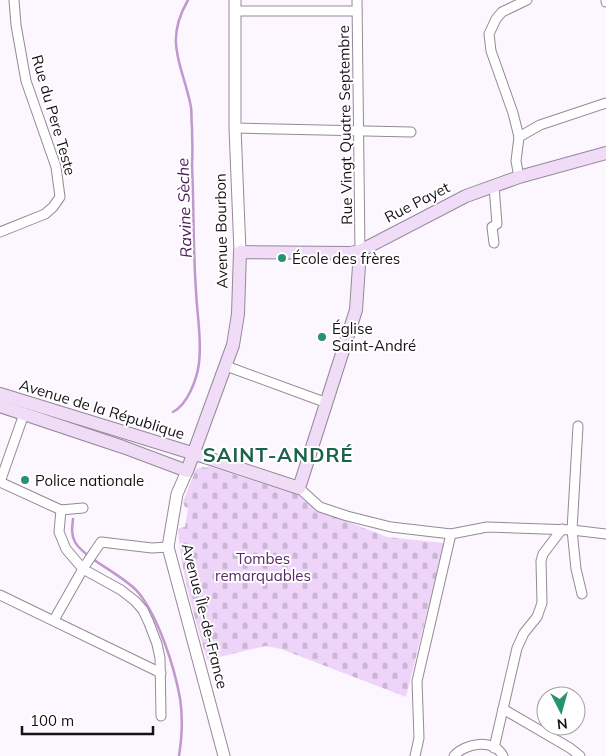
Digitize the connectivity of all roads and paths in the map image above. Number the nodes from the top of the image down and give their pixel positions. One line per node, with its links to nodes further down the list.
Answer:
1 (14, 0): 14 (street, Rue du Pere Teste)
2 (357, 0): 5 (street, Rue Vingt Quatre Septembre)
3 (527, 0): 10 (street)
4 (235, 6): 5 (street); 7 (street, Avenue Bourbon)
5 (357, 11): 8 (street, Rue Vingt Quatre Septembre)
6 (606, 103): 10 (street)
7 (235, 128): 8 (street); 17 (street, Avenue Bourbon)
8 (358, 130): 9 (street); 16 (street, Rue Vingt Quatre Septembre)
9 (411, 132)
10 (519, 137): 12 (street)
11 (606, 153): 12 (main road, Rue Payet)
12 (519, 176): 13 (main road, Rue Payet)
13 (494, 186): 15 (street); 16 (main road, Rue Payet)
14 (0, 232)
15 (494, 243)
16 (360, 251): 17 (main road, Rue Payet); 20 (main road)
17 (240, 252): 18 (main road, Avenue Bourbon)
18 (226, 366): 20 (street); 24 (main road, Avenue Bourbon)
19 (0, 394): 24 (main road, Avenue de la République)
20 (327, 403): 27 (main road)
21 (0, 406): 22 (main road, Avenue de la République)
22 (24, 414): 25 (main road, Avenue de la République); 26 (street)
23 (578, 426): 31 (street)
24 (193, 455): 25 (main road, Avenue Île-de-France); 27 (main road, Avenue de la République)
25 (187, 471): 34 (street, Avenue Île-de-France)
26 (0, 482): 29 (street)
27 (299, 488): 32 (street)
28 (83, 508): 29 (street)
29 (61, 510): 35 (street)
30 (562, 529): 31 (street); 32 (street); 40 (street)
31 (572, 530): 33 (street); 36 (street)
32 (451, 534): 44 (street)
33 (606, 534)
34 (168, 547): 35 (street); 43 (street, Avenue Île-de-France)
35 (84, 568): 38 (street); 39 (street)
36 (582, 594)
37 (0, 595): 38 (street)
38 (54, 620): 39 (street)
39 (160, 673): 41 (street)
40 (503, 709): 42 (street); 47 (street)
41 (161, 716)
42 (494, 748): 45 (street); 46 (street)
43 (224, 756)
44 (415, 756)
45 (454, 756)
46 (503, 756)
47 (580, 756)

